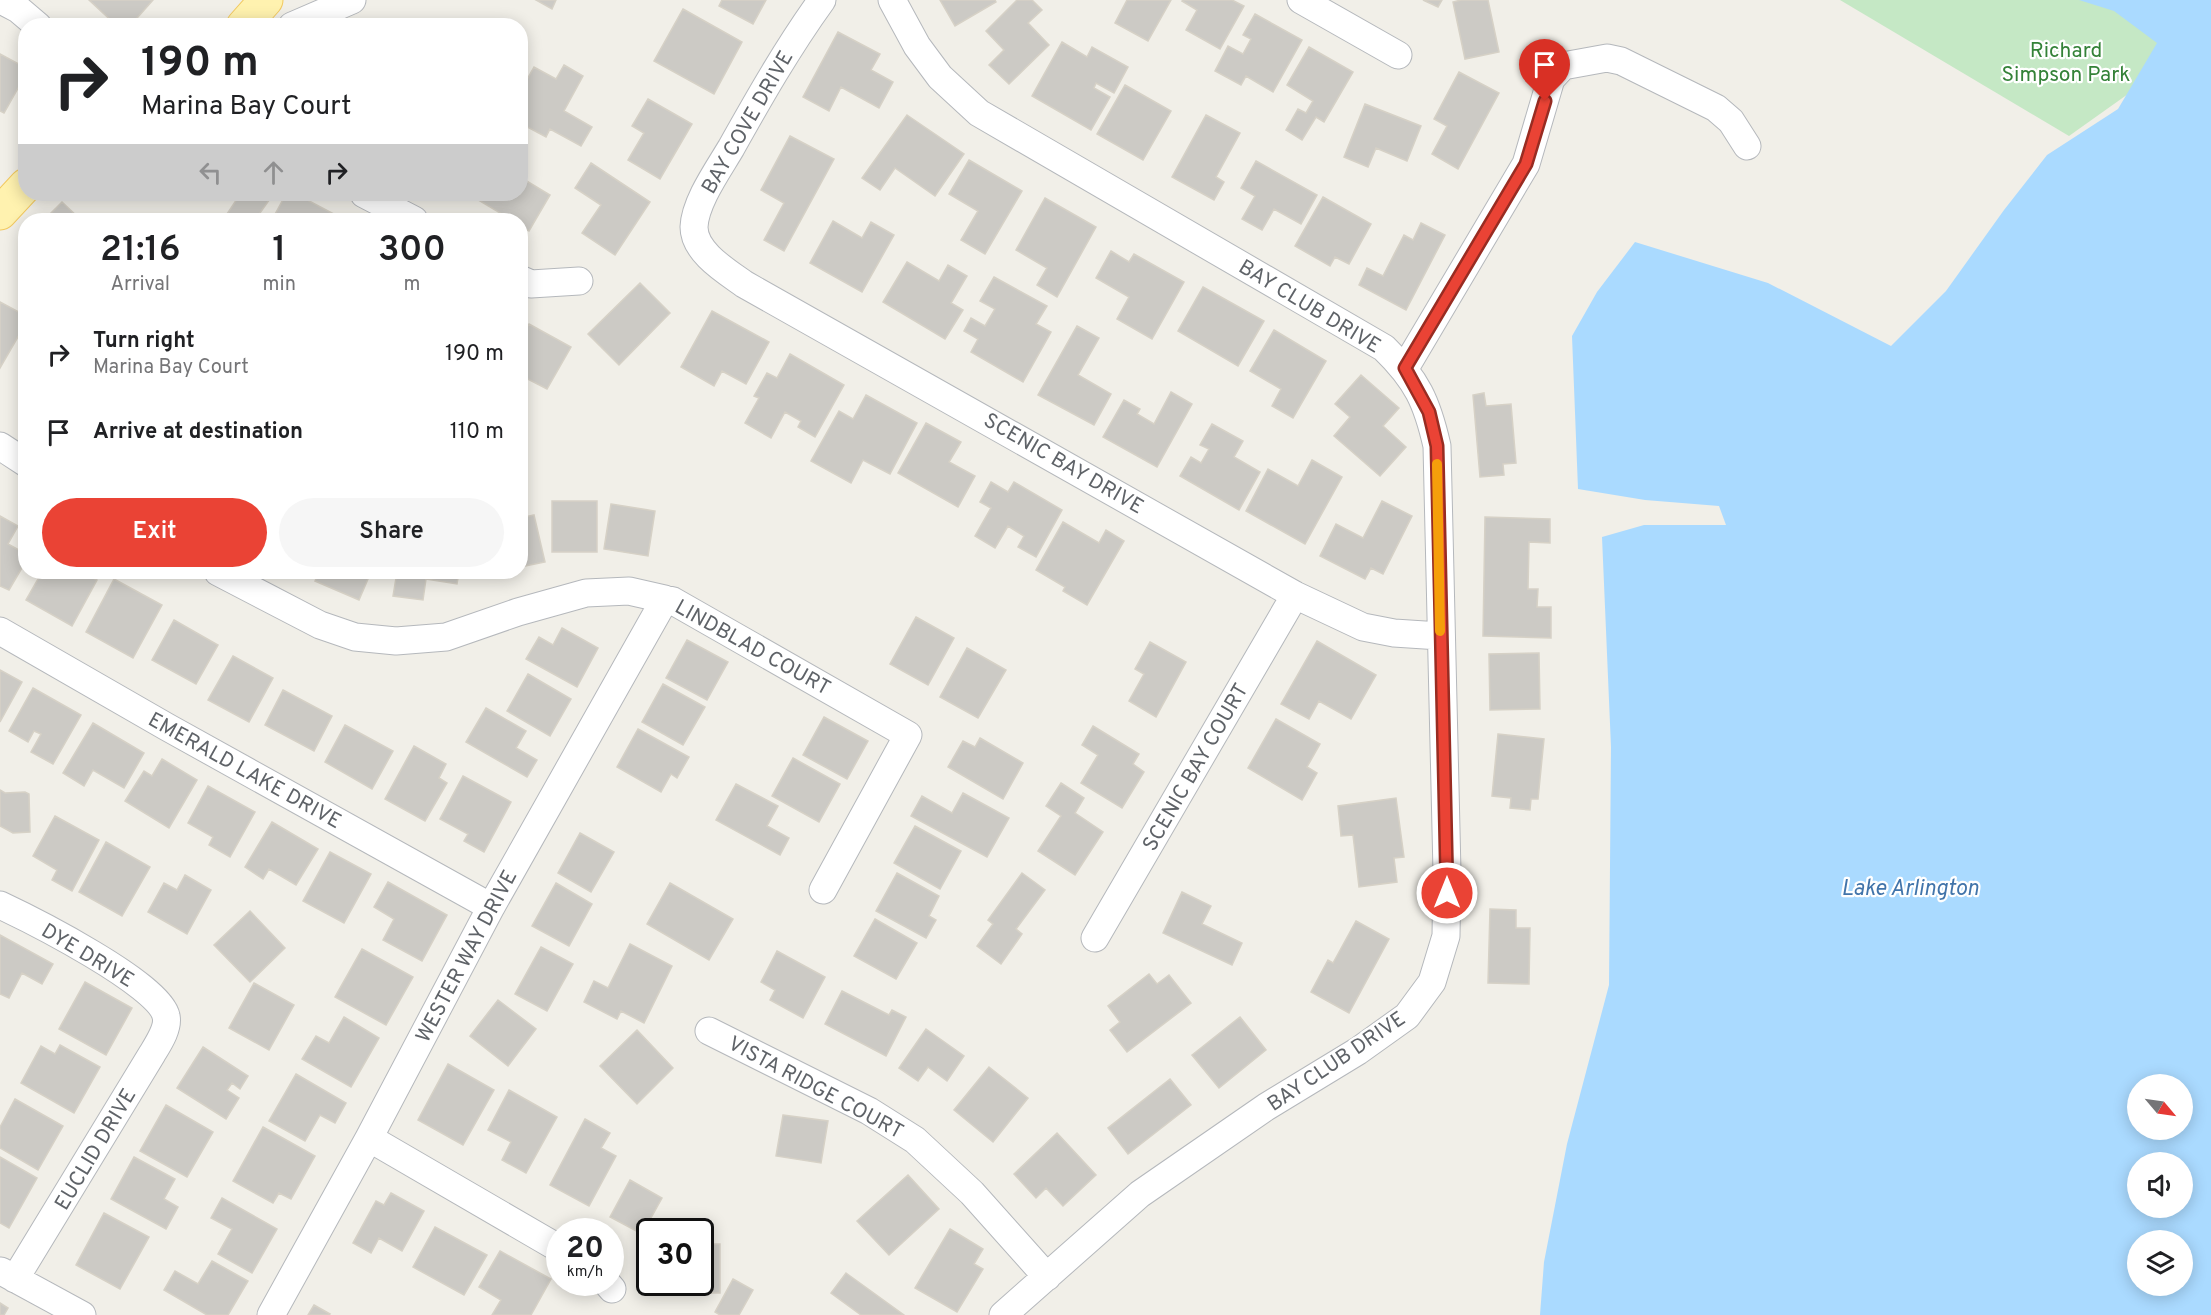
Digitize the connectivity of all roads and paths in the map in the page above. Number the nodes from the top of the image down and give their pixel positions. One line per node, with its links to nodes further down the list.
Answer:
1 (1, 0): 7 (street)
2 (266, 0): 8 (main road)
3 (352, 0): 9 (street)
4 (822, 0): 16 (street, BAY COVE DRIVE)
5 (892, 0): 19 (street, BAY CLUB DRIVE)
6 (1301, 0): 10 (street)
7 (29, 18)
8 (250, 18)
9 (310, 18)
10 (1398, 55)
11 (1747, 146): 19 (street)
12 (18, 194): 14 (main road)
13 (377, 201): 15 (street)
14 (0, 213)
15 (401, 213)
16 (704, 250): 23 (street, SCENIC BAY DRIVE)
17 (579, 281): 18 (street)
18 (528, 283)
19 (1405, 368): 26 (street, BAY CLUB DRIVE)
20 (0, 446): 21 (street)
21 (18, 458)
22 (231, 579): 24 (street, LINDBLAD COURT)
23 (1295, 595): 26 (street, SCENIC BAY DRIVE); 30 (street, SCENIC BAY COURT)
24 (665, 599): 27 (street, LINDBLAD COURT); 29 (street, WESTER WAY DRIVE)
25 (0, 631): 29 (street, EMERALD LAKE DRIVE)
26 (1440, 636): 36 (street, BAY CLUB DRIVE)
27 (823, 890)
28 (0, 905): 31 (street, DYE DRIVE)
29 (491, 907): 33 (street, WESTER WAY DRIVE)
30 (1095, 938)
31 (166, 1016): 35 (street, EUCLID DRIVE)
32 (709, 1030): 36 (street, VISTA RIDGE COURT)
33 (369, 1138): 34 (street); 38 (street, WESTER WAY DRIVE)
34 (546, 1241)
35 (8, 1274): 37 (street)
36 (1047, 1277): 39 (street, BAY CLUB DRIVE)
37 (81, 1315)
38 (271, 1315)
39 (1003, 1315)

